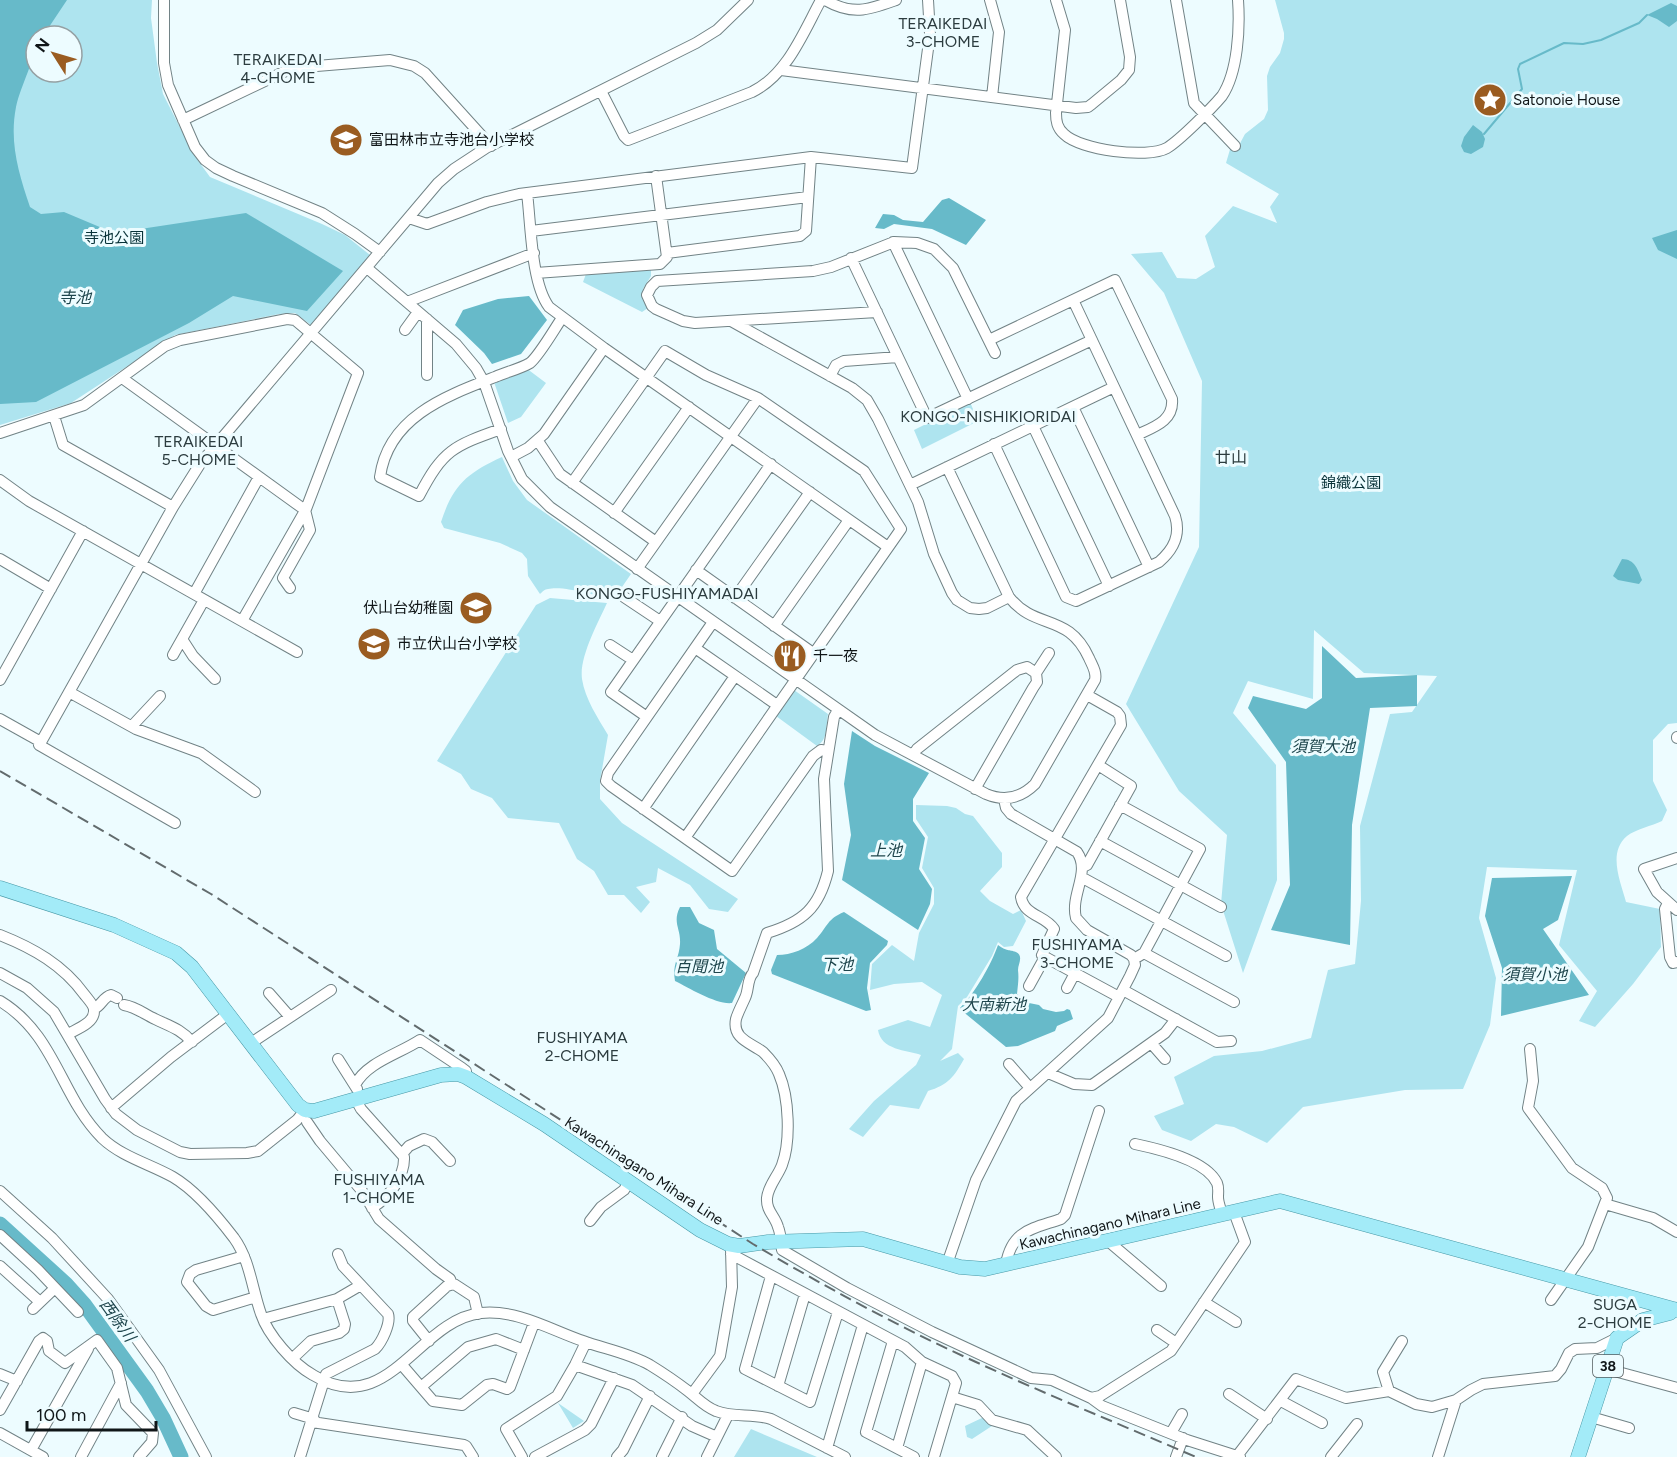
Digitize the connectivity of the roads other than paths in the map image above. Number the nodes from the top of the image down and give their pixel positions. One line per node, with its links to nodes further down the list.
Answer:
1 (164, 0): 17 (street)
2 (748, 0): 13 (street)
3 (823, 0): 4 (street); 11 (street)
4 (896, 0)
5 (928, 0): 12 (street)
6 (990, 0): 14 (street)
7 (1056, 0): 15 (street)
8 (1120, 0): 15 (street)
9 (1176, 0): 16 (street)
10 (1238, 0): 16 (street)
11 (782, 70): 12 (street); 13 (street)
12 (923, 88): 14 (street); 20 (street)
13 (601, 91): 18 (street)
14 (992, 97): 15 (street)
15 (1057, 105): 16 (street)
16 (1204, 114): 19 (street)
17 (183, 120): 18 (street); 28 (street)
18 (490, 146): 25 (street)
19 (1235, 146)
20 (812, 157): 21 (street); 23 (street)
21 (657, 176): 22 (street); 24 (street)
22 (527, 193): 25 (street); 26 (street)
23 (808, 196): 24 (street); 30 (street)
24 (662, 215): 26 (street); 30 (street)
25 (409, 218): 28 (street)
26 (531, 231): 29 (street)
27 (893, 242): 31 (street); 44 (street); 56 (street)
28 (380, 252): 32 (street)
29 (534, 253): 33 (street); 35 (street)
30 (667, 253): 33 (street)
31 (851, 258): 36 (street); 40 (street)
32 (367, 267): 35 (street); 42 (street)
33 (536, 273): 38 (street)
34 (1073, 300): 44 (street); 45 (street); 63 (street)
35 (407, 302): 37 (street)
36 (877, 312): 39 (street); 48 (street)
37 (423, 315): 41 (street); 49 (street); 53 (street)
38 (562, 318): 46 (street); 53 (street)
39 (756, 320): 40 (street); 43 (street)
40 (731, 321): 43 (street)
41 (405, 330)
42 (311, 333): 52 (street); 67 (street); 77 (street)
43 (754, 334): 50 (street)
44 (989, 340): 47 (street)
45 (1092, 340): 54 (street); 56 (street)
46 (604, 348): 51 (street); 65 (street)
47 (995, 353)
48 (898, 357): 50 (street); 56 (street)
49 (427, 375)
50 (830, 376): 74 (street)
51 (646, 377): 55 (street); 57 (street); 73 (street)
52 (122, 378): 59 (street); 67 (street)
53 (483, 381): 61 (street); 61 (street)
54 (1114, 387): 58 (street); 63 (street)
55 (758, 398): 64 (street); 82 (street)
56 (968, 399)
57 (688, 406): 64 (street); 78 (street)
58 (1073, 407): 60 (street); 85 (street)
59 (54, 416): 62 (street); 76 (street)
60 (1033, 426): 66 (street); 88 (street)
61 (501, 429): 68 (street)
62 (0, 434)
63 (1137, 435): 85 (street)
64 (731, 436): 69 (street); 81 (street)
65 (537, 441): 68 (street); 73 (street)
66 (994, 444): 70 (street); 88 (street)
67 (215, 445): 71 (street); 76 (street)
68 (511, 457): 86 (street)
69 (771, 464): 75 (street); 87 (street)
70 (947, 467): 74 (street); 94 (street)
71 (259, 477): 77 (street); 91 (street)
72 (0, 480): 80 (street)
73 (572, 483): 78 (street)
74 (910, 485): 94 (street)
75 (810, 492): 79 (street); 95 (street)
76 (173, 507): 84 (street)
77 (305, 510): 90 (street); 97 (street)
78 (614, 513): 81 (street)
79 (849, 520): 82 (street); 100 (street)
80 (83, 531): 84 (street); 89 (street)
81 (656, 542): 86 (street)
82 (888, 547): 105 (street)
83 (0, 559): 89 (street)
84 (141, 563): 91 (street); 114 (street)
85 (1149, 567): 88 (street)
86 (638, 569): 93 (street)
87 (696, 570): 93 (street); 95 (street)
88 (1109, 586)
89 (51, 588): 113 (street)
90 (290, 588)
91 (194, 594): 96 (street)
92 (624, 597): 98 (street)
93 (677, 597): 98 (street); 99 (street)
94 (1009, 597): 115 (street)
95 (735, 598): 100 (street)
96 (204, 600): 97 (street); 101 (street)
97 (242, 621): 104 (street)
98 (660, 621): 108 (street)
99 (713, 622): 103 (street); 112 (street)
100 (774, 626): 105 (street)
101 (182, 639): 107 (street); 111 (street)
102 (610, 645): 108 (street)
103 (695, 648): 110 (street); 119 (street)
104 (297, 652)
105 (813, 653): 112 (street)
106 (1049, 653): 109 (street)
107 (172, 655)
108 (633, 660): 119 (street)
109 (1036, 673): 124 (street); 126 (street)
110 (735, 676): 117 (street); 130 (street)
111 (214, 679)
112 (795, 680): 117 (street); 118 (street)
113 (0, 681)
114 (69, 692): 121 (street); 122 (street)
115 (1087, 695): 125 (street); 128 (street)
116 (160, 696): 121 (street)
117 (777, 705): 132 (street)
118 (838, 710): 123 (street); 124 (street)
119 (646, 717): 130 (street)
120 (0, 719): 122 (street)
121 (132, 726): 127 (street)
122 (41, 742): 131 (street)
123 (828, 751): 132 (street); 188 (street)
124 (913, 755): 126 (street)
125 (1098, 765): 129 (street); 133 (street)
126 (975, 789): 128 (street)
127 (255, 792)
128 (1004, 799): 133 (street)
129 (1120, 806): 134 (street); 137 (street)
130 (643, 809): 132 (street)
131 (175, 823)
132 (685, 838)
133 (1055, 839): 136 (street); 145 (street)
134 (1100, 841): 136 (street); 137 (street)
135 (1677, 858): 140 (street)
136 (1082, 872): 141 (street); 143 (street)
137 (1181, 885): 139 (street); 141 (street)
138 (0, 888): 157 (main road)
139 (1221, 907)
140 (1672, 907): 146 (street)
141 (1161, 921): 143 (street); 144 (street)
142 (0, 935): 156 (street)
143 (1139, 956): 153 (street); 155 (street)
144 (1226, 956)
145 (1045, 957): 148 (street); 149 (street)
146 (1677, 962)
147 (0, 973): 160 (street)
148 (1075, 973): 150 (street); 153 (street)
149 (1029, 986)
150 (1067, 988)
151 (331, 990): 158 (street)
152 (269, 993): 158 (street)
153 (1121, 993): 159 (street); 169 (street)
154 (0, 1001): 191 (street)
155 (1234, 1002)
156 (94, 1009): 160 (street); 162 (street)
157 (228, 1014): 162 (street); 163 (main road)
158 (290, 1017): 163 (street)
159 (1176, 1019): 161 (street); 164 (street)
160 (68, 1034): 173 (street)
161 (1231, 1041)
162 (192, 1042): 173 (street)
163 (250, 1042): 175 (main road)
164 (1151, 1043): 167 (street); 169 (street)
165 (1530, 1049): 181 (street)
166 (338, 1059): 172 (street)
167 (1165, 1059)
168 (1009, 1064): 171 (street)
169 (1048, 1072): 171 (street)
170 (466, 1077): 172 (main road, Kawachinagano Mihara Line); 172 (street); 179 (main road, Kawachinagano Mihara Line)
171 (1030, 1088): 192 (street)
172 (357, 1094): 175 (main road, Kawachinagano Mihara Line); 177 (street)
173 (111, 1108): 175 (street)
174 (1099, 1111): 193 (street)
175 (306, 1116): 182 (street)
176 (1135, 1144): 183 (street)
177 (402, 1154): 178 (street); 182 (street)
178 (450, 1161)
179 (629, 1182): 184 (street); 189 (main road, Kawachinagano Mihara Line)
180 (0, 1191): 266 (street)
181 (1605, 1204): 185 (street); 196 (street)
182 (372, 1208): 197 (street)
183 (1228, 1214): 187 (main road, Kawachinagano Mihara Line); 196 (main road, Kawachinagano Mihara Line); 205 (street)
184 (590, 1221)
185 (1677, 1232)
186 (0, 1235): 200 (street)
187 (1108, 1241): 193 (main road, Kawachinagano Mihara Line); 199 (street)
188 (781, 1242): 189 (main road, Kawachinagano Mihara Line); 192 (main road, Kawachinagano Mihara Line); 241 (street)
189 (731, 1250): 195 (street); 237 (street)
190 (338, 1254): 198 (street)
191 (244, 1256): 202 (street); 202 (street)
192 (947, 1264): 193 (main road, Kawachinagano Mihara Line)
193 (1006, 1264)
194 (0, 1266): 200 (street)
195 (771, 1276): 201 (street); 234 (street)
196 (1565, 1278): 204 (street); 206 (main road, Kawachinagano Mihara Line)
197 (452, 1284): 209 (street); 216 (street)
198 (361, 1285): 203 (street); 231 (street)
199 (1161, 1286)
200 (56, 1288): 207 (street)
201 (805, 1294): 208 (street); 234 (street)
202 (256, 1298): 210 (street)
203 (337, 1299): 210 (street); 223 (street)
204 (1551, 1300)
205 (1204, 1302): 211 (street); 220 (street)
206 (1675, 1309): 215 (main road, 38)
207 (78, 1312)
208 (838, 1312): 213 (street); 234 (street)
209 (478, 1314): 212 (street); 216 (street)
210 (263, 1319): 223 (street)
211 (1236, 1322)
212 (534, 1323): 219 (street); 222 (street)
213 (863, 1325): 217 (street); 259 (street)
214 (1157, 1330): 220 (street)
215 (1617, 1338): 227 (main road, 38); 243 (street)
216 (429, 1341): 225 (street)
217 (893, 1341): 224 (street); 260 (street)
218 (1402, 1341): 236 (street)
219 (586, 1342): 226 (street); 237 (street)
220 (1176, 1343): 241 (street)
221 (89, 1346): 230 (street); 232 (street); 261 (street)
222 (524, 1350): 233 (street); 233 (street)
223 (293, 1358): 231 (street)
224 (921, 1362): 240 (street); 260 (street)
225 (402, 1365): 231 (street); 233 (street)
226 (575, 1365): 229 (street); 269 (street)
227 (1607, 1369): 235 (street); 249 (main road, 38)
228 (0, 1374): 230 (street)
229 (614, 1378): 239 (street); 270 (street)
230 (16, 1381): 244 (street)
231 (325, 1382): 251 (street)
232 (121, 1383): 264 (street); 265 (street)
233 (421, 1386)
234 (778, 1386)
235 (1677, 1388)
236 (1389, 1391): 242 (street); 243 (street)
237 (692, 1394): 247 (street)
238 (1229, 1394): 250 (street)
239 (650, 1396): 248 (street); 271 (street)
240 (952, 1397): 276 (street); 277 (street)
241 (1091, 1398): 256 (street)
242 (1281, 1401): 250 (street); 252 (street)
243 (1456, 1401): 280 (street)
244 (0, 1410)
245 (294, 1413): 251 (street)
246 (1182, 1414): 256 (street)
247 (729, 1415): 257 (street); 259 (street)
248 (682, 1417): 257 (street); 272 (street)
249 (1591, 1417): 254 (street); 281 (main road, 38)
250 (1267, 1419): 262 (street)
251 (313, 1421): 267 (street); 268 (street)
252 (1322, 1423)
253 (1357, 1424): 279 (street)
254 (1629, 1428)
255 (0, 1433): 261 (street)
256 (1171, 1433): 258 (street)
257 (717, 1437): 273 (street)
258 (1183, 1438): 262 (street); 278 (street)
259 (827, 1448): 274 (street)
260 (897, 1448): 275 (street)
261 (31, 1450): 263 (street)
262 (1239, 1456)
263 (43, 1457)
264 (81, 1457)
265 (139, 1457)
266 (206, 1457)
267 (300, 1457)
268 (473, 1457)
269 (522, 1457)
270 (535, 1457)
271 (617, 1457)
272 (662, 1457)
273 (707, 1457)
274 (844, 1457)
275 (914, 1457)
276 (934, 1457)
277 (1056, 1457)
278 (1176, 1457)
279 (1331, 1457)
280 (1438, 1457)
281 (1578, 1457)

